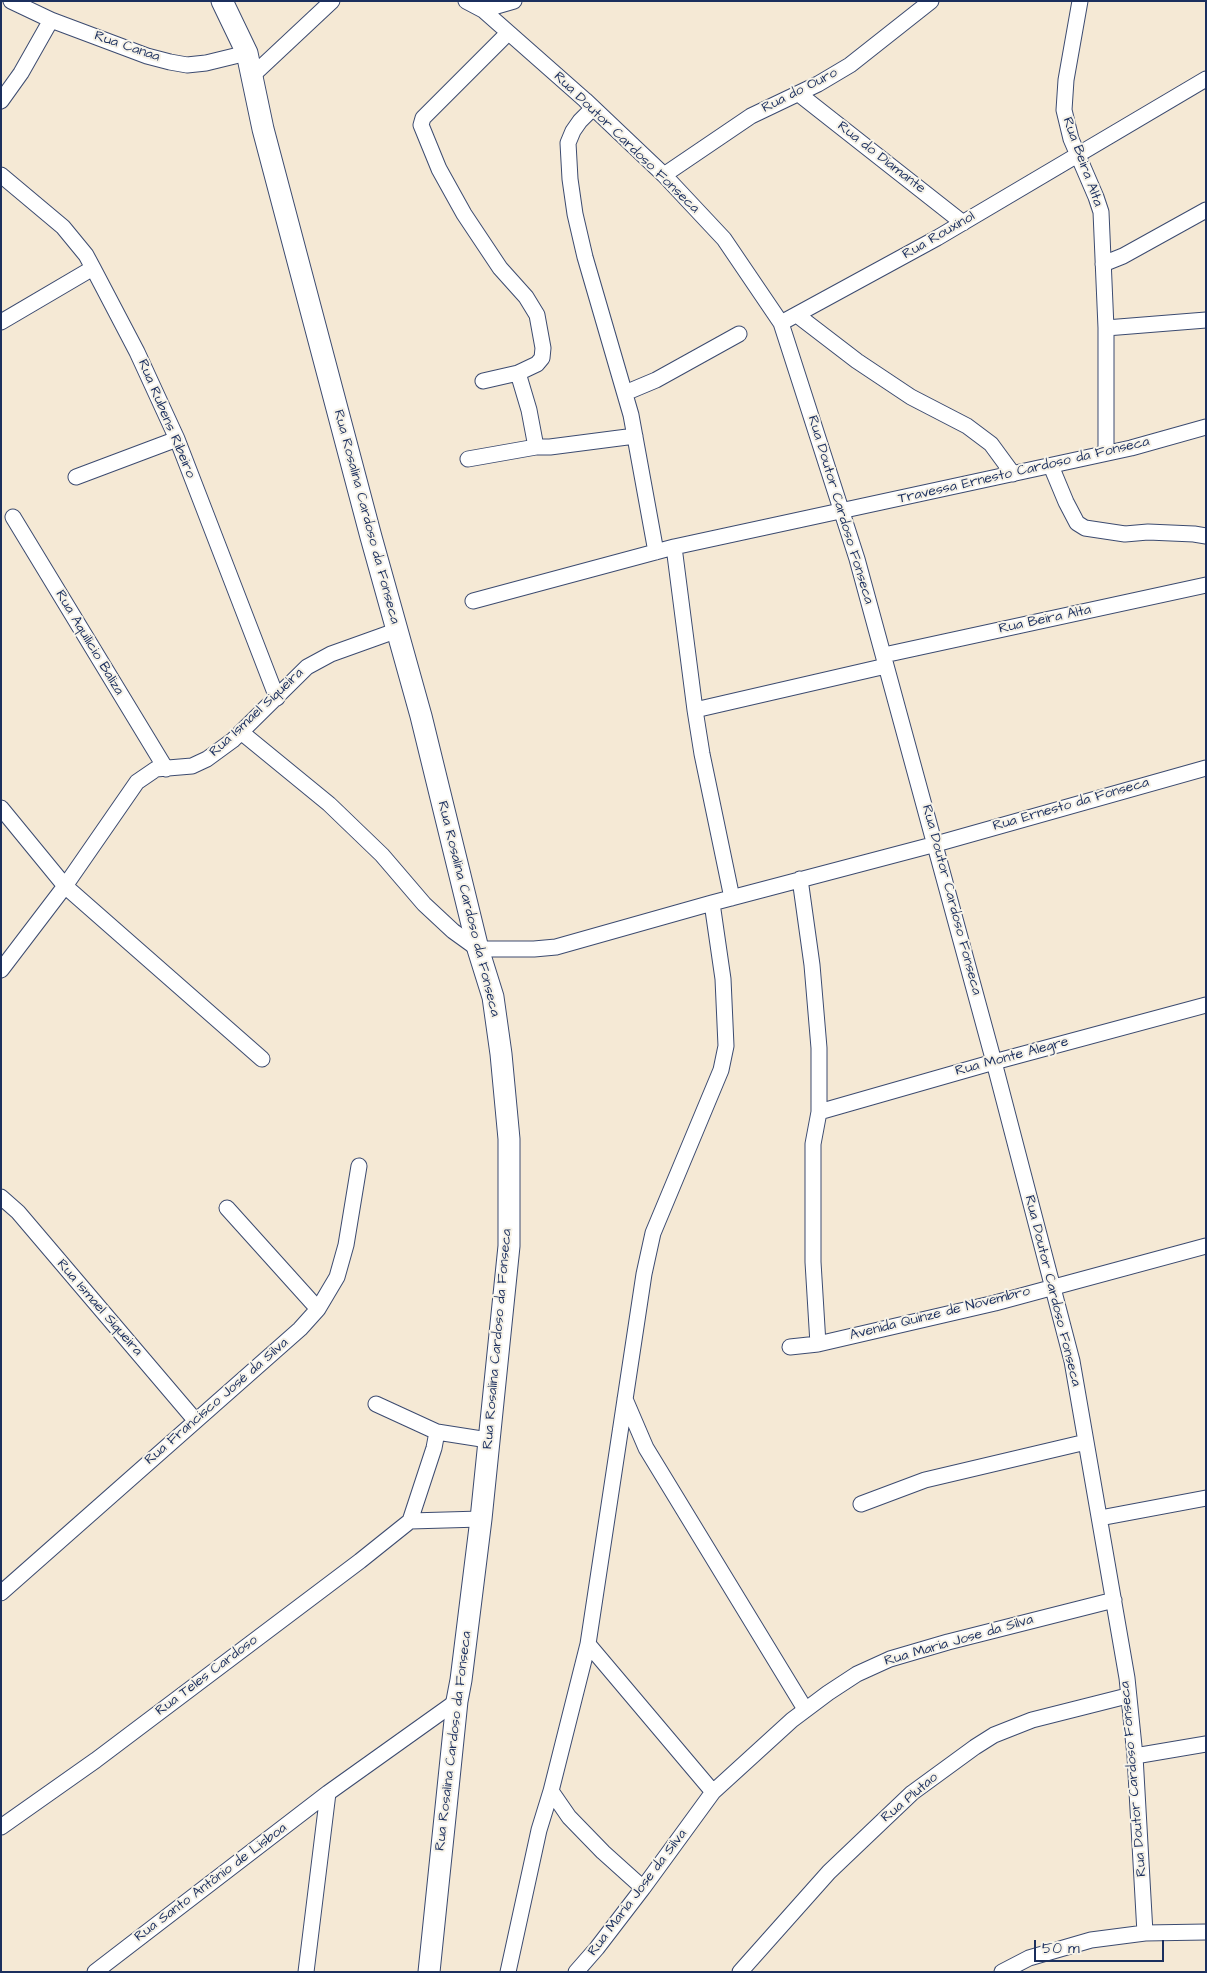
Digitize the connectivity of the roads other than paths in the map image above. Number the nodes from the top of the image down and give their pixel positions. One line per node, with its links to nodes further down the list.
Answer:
1 (11, 1): 9 (street, Rua Canaa)
2 (222, 1): 11 (street, Rua Rosalina Cardoso da Fonseca)
3 (332, 1): 12 (street)
4 (466, 1): 8 (street, Rua Doutor Cardoso Fonseca)
5 (514, 1): 8 (street)
6 (931, 1): 14 (street, Rua do Ouro)
7 (1080, 1): 17 (street, Rua Beira Alta)
8 (483, 10): 10 (street, Rua Doutor Cardoso Fonseca)
9 (51, 20): 11 (street, Rua Canaa); 15 (street)
10 (508, 33): 16 (street, Rua Doutor Cardoso Fonseca); 30 (street)
11 (247, 53): 12 (street, Rua Rosalina Cardoso da Fonseca)
12 (253, 75): 49 (street, Rua Rosalina Cardoso da Fonseca)
13 (1206, 79): 17 (street, Rua Rouxinol)
14 (799, 94): 19 (street, Rua do Ouro); 21 (street, Rua do Diamante)
15 (1, 100)
16 (593, 108): 19 (street, Rua Doutor Cardoso Fonseca); 32 (street)
17 (1078, 154): 21 (street, Rua Rouxinol); 22 (street, Rua Beira Alta)
18 (1, 175): 23 (street, Rua Rubens Ribeiro)
19 (664, 175): 27 (street, Rua Doutor Cardoso Fonseca)
20 (1206, 210): 22 (street)
21 (963, 223): 24 (street, Rua Rouxinol)
22 (1104, 264): 28 (street, Rua Beira Alta)
23 (93, 268): 26 (street); 35 (street, Rua Rubens Ribeiro)
24 (797, 315): 27 (street, Rua Rouxinol); 40 (street)
25 (1206, 320): 28 (street)
26 (1, 322)
27 (781, 324): 42 (street, Rua Doutor Cardoso Fonseca)
28 (1106, 328): 37 (street, Rua Beira Alta)
29 (739, 334): 32 (street)
30 (518, 373): 31 (street); 36 (street)
31 (483, 381)
32 (625, 393): 34 (street)
33 (1206, 427): 37 (street, Travessa Ernesto Cardoso da Fonseca)
34 (635, 436): 36 (street); 46 (street)
35 (177, 439): 41 (street); 51 (street, Rua Rubens Ribeiro)
36 (536, 447): 38 (street)
37 (1106, 453): 39 (street, Travessa Ernesto Cardoso da Fonseca)
38 (468, 459)
39 (1051, 466): 40 (street, Travessa Ernesto Cardoso da Fonseca); 44 (street)
40 (1013, 474): 42 (street, Travessa Ernesto Cardoso da Fonseca)
41 (76, 477)
42 (841, 511): 45 (street, Travessa Ernesto Cardoso da Fonseca); 50 (street, Rua Doutor Cardoso Fonseca)
43 (13, 517): 55 (street, Rua Aquilicio Baliza)
44 (1206, 536)
45 (674, 547): 46 (street, Travessa Ernesto Cardoso da Fonseca); 52 (street)
46 (656, 552): 48 (street, Travessa Ernesto Cardoso da Fonseca)
47 (1206, 585): 50 (street, Rua Beira Alta)
48 (473, 602)
49 (398, 630): 51 (street, Rua Ismael Siqueira); 62 (street, Rua Rosalina Cardoso da Fonseca)
50 (885, 660): 52 (street, Rua Beira Alta); 57 (street, Rua Doutor Cardoso Fonseca)
51 (276, 698): 53 (street, Rua Ismael Siqueira)
52 (695, 710): 60 (street)
53 (241, 732): 55 (street, Rua Ismael Siqueira); 62 (street)
54 (1206, 768): 57 (street, Rua Ernesto da Fonseca)
55 (166, 769): 59 (street, Rua Ismael Siqueira)
56 (1, 808): 59 (street)
57 (936, 844): 58 (street, Rua Ernesto da Fonseca); 66 (street, Rua Doutor Cardoso Fonseca)
58 (800, 879): 60 (street, Rua Ernesto da Fonseca); 67 (street)
59 (65, 886): 63 (street, Rua Ismael Siqueira); 65 (street)
60 (732, 898): 61 (street, Rua Ernesto da Fonseca)
61 (712, 903): 62 (street, Rua Ernesto da Fonseca); 76 (street)
62 (478, 949): 80 (street, Rua Rosalina Cardoso da Fonseca)
63 (1, 970)
64 (1206, 1005): 66 (street, Rua Monte Alegre)
65 (262, 1059)
66 (994, 1062): 67 (street, Rua Monte Alegre); 72 (street, Rua Doutor Cardoso Fonseca)
67 (819, 1112): 74 (street)
68 (359, 1166): 73 (street, Rua Francisco José da Silva)
69 (1, 1197): 78 (street, Rua Ismael Siqueira)
70 (227, 1208): 73 (street)
71 (1206, 1246): 72 (street, Avenida Quinze de Novembro)
72 (1052, 1286): 74 (street, Avenida Quinze de Novembro); 81 (street, Rua Doutor Cardoso Fonseca)
73 (318, 1309): 78 (street, Rua Francisco José da Silva)
74 (818, 1344): 75 (street, Avenida Quinze de Novembro)
75 (790, 1347)
76 (624, 1400): 89 (street); 92 (street)
77 (376, 1404): 79 (street)
78 (195, 1420): 87 (street, Rua Francisco José da Silva)
79 (438, 1432): 80 (street); 86 (street)
80 (488, 1440): 85 (street, Rua Rosalina Cardoso da Fonseca)
81 (1086, 1442): 83 (street); 84 (street, Rua Doutor Cardoso Fonseca)
82 (1206, 1498): 84 (street)
83 (861, 1504)
84 (1100, 1518): 88 (street, Rua Doutor Cardoso Fonseca)
85 (480, 1519): 86 (street); 91 (street, Rua Rosalina Cardoso da Fonseca)
86 (410, 1521): 98 (street, Rua Teles Cardoso)
87 (1, 1593)
88 (1114, 1600): 90 (street, Rua Doutor Cardoso Fonseca); 92 (street, Rua Maria Jose da Silva)
89 (588, 1644): 95 (street); 96 (street)
90 (1127, 1696): 94 (street, Rua Doutor Cardoso Fonseca); 107 (street, Rua Plutao)
91 (457, 1701): 97 (street, Rua Santo Antônio de Lisboa); 104 (street, Rua Rosalina Cardoso da Fonseca)
92 (805, 1709): 96 (street, Rua Maria Jose da Silva)
93 (1206, 1744): 94 (street)
94 (1135, 1756): 101 (street, Rua Doutor Cardoso Fonseca)
95 (552, 1791): 99 (street); 105 (street)
96 (713, 1792): 99 (street, Rua Maria Jose da Silva)
97 (328, 1793): 102 (street, Rua Santo Antônio de Lisboa); 103 (street)
98 (1, 1828)
99 (643, 1888): 106 (street, Rua Maria Jose da Silva)
100 (1206, 1932): 101 (street)
101 (1145, 1933): 108 (street)
102 (95, 1972)
103 (306, 1972)
104 (429, 1972)
105 (508, 1972)
106 (576, 1972)
107 (740, 1972)
108 (1002, 1972)

